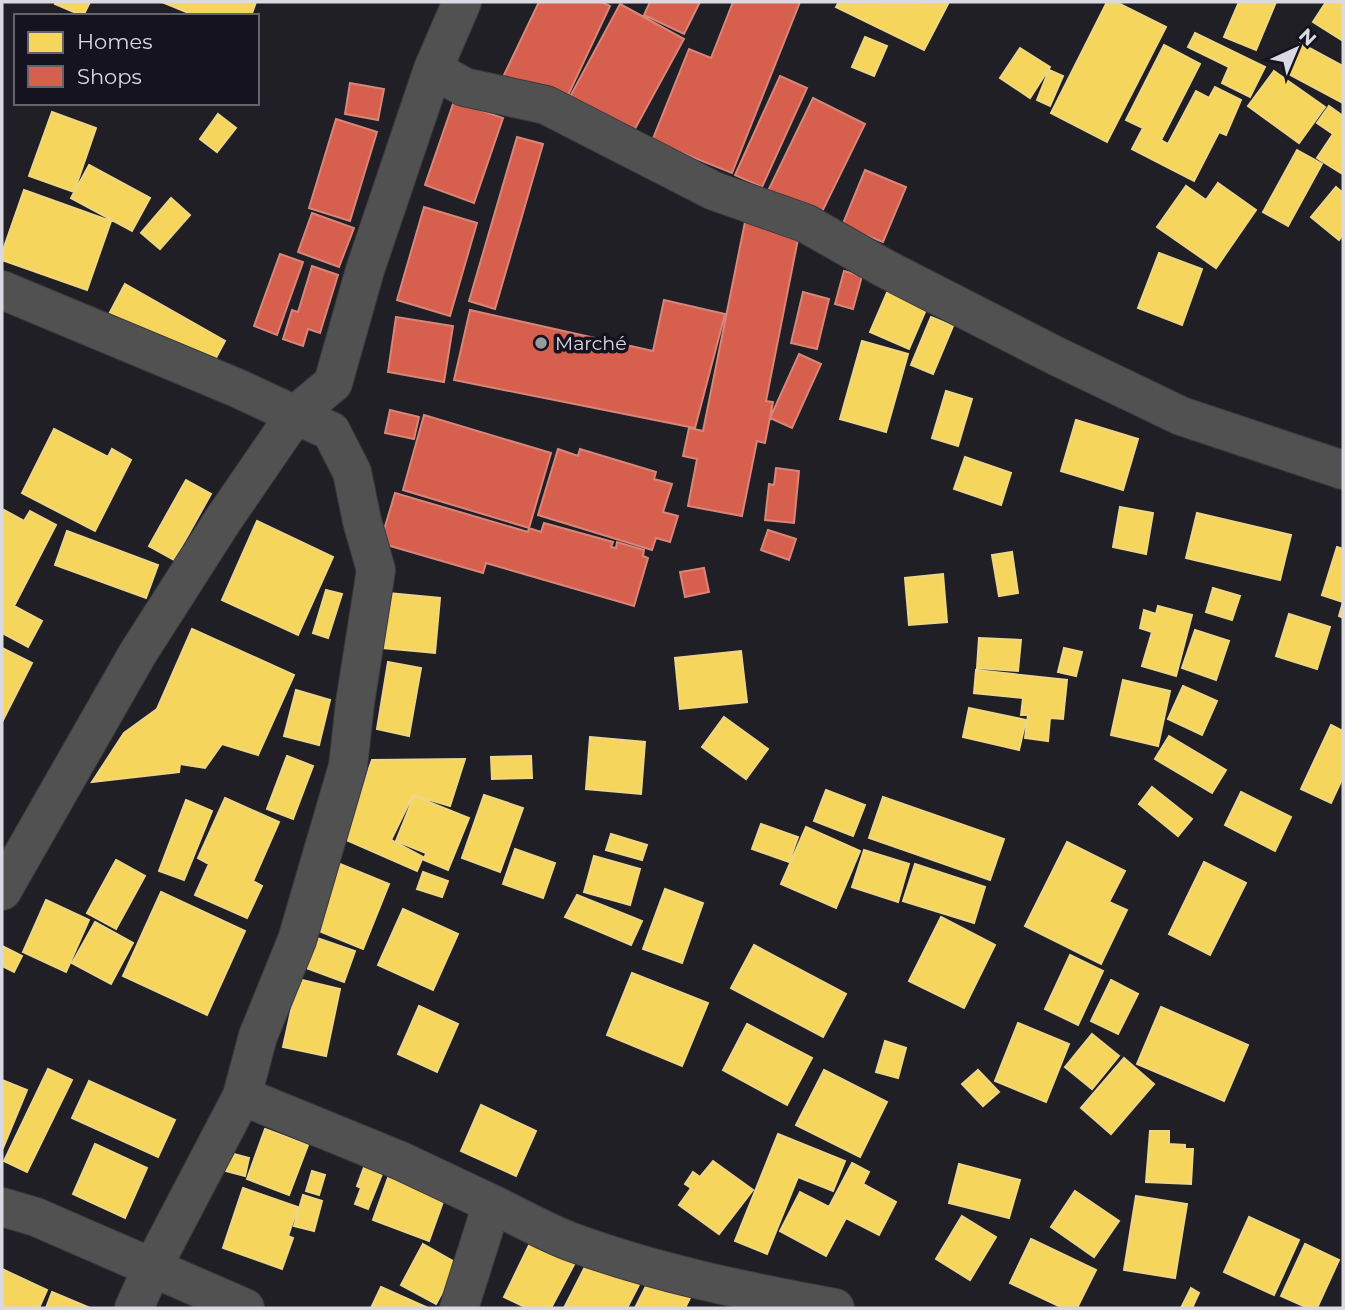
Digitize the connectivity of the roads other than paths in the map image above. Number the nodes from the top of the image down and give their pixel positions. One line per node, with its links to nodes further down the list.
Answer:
1 (462, 2): 2 (street)
2 (433, 69): 4 (street); 5 (street)
3 (2, 290): 4 (street)
4 (295, 415): 6 (street); 7 (street)
5 (1343, 470)
6 (2, 891)
7 (242, 1096): 8 (street); 10 (street)
8 (492, 1204): 13 (street); 14 (street)
9 (2, 1207): 10 (street)
10 (152, 1268): 11 (street); 12 (street)
11 (134, 1308)
12 (245, 1308)
13 (459, 1308)
14 (835, 1308)

